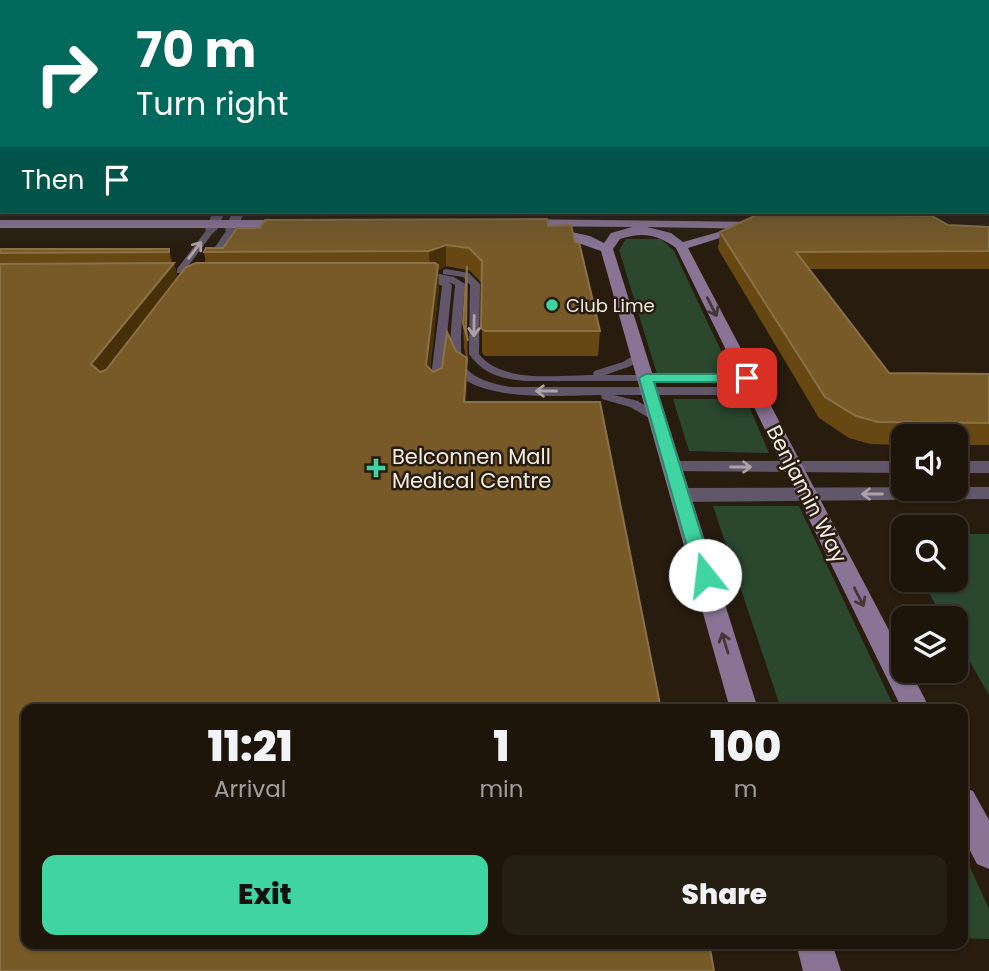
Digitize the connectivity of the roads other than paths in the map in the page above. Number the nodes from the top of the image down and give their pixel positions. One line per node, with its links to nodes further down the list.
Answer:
1 (22, 214): 8 (main road)
2 (922, 214): 11 (lane)
3 (215, 222): 4 (main road); 8 (main road); 13 (main road); 18 (lane, one-way to 3)
4 (235, 222): 9 (main road); 18 (lane)
5 (611, 222): 6 (main road); 12 (main road); 14 (main road)
6 (664, 222): 12 (main road); 15 (main road)
7 (0, 223): 8 (main road)
8 (51, 223)
9 (308, 227)
10 (912, 227): 11 (main road)
11 (943, 227)
12 (639, 228): 14 (main road); 15 (main road); 16 (main road); 17 (main road)
13 (0, 230)
14 (538, 230): 17 (main road)
15 (744, 230): 16 (main road)
16 (681, 246): 23 (main road, Benjamin Way, one-way to 23)
17 (607, 249): 21 (main road)
18 (177, 274): 20 (lane)
19 (412, 276): 24 (lane, one-way to 24); 24 (lane, one-way to 19); 25 (lane)
20 (191, 279)
21 (639, 355): 22 (main road); 24 (lane)
22 (648, 384): 23 (lane); 24 (lane); 26 (main road)
23 (750, 384): 28 (main road, Benjamin Way)
24 (581, 385): 26 (lane)
25 (436, 391)
26 (658, 419): 27 (main road)
27 (673, 467): 28 (street, one-way to 28); 34 (main road)
28 (793, 467): 29 (street); 33 (main road, Benjamin Way)
29 (891, 467)
30 (968, 467): 31 (street)
31 (989, 467)
32 (989, 493): 33 (street, one-way to 33)
33 (807, 494): 34 (street); 36 (main road, Benjamin Way, one-way to 36)
34 (681, 495): 35 (main road, one-way to 34)
35 (743, 704)
36 (913, 704)
37 (968, 813): 38 (main road)
38 (989, 853)
39 (816, 949): 40 (main road)
40 (822, 971)

